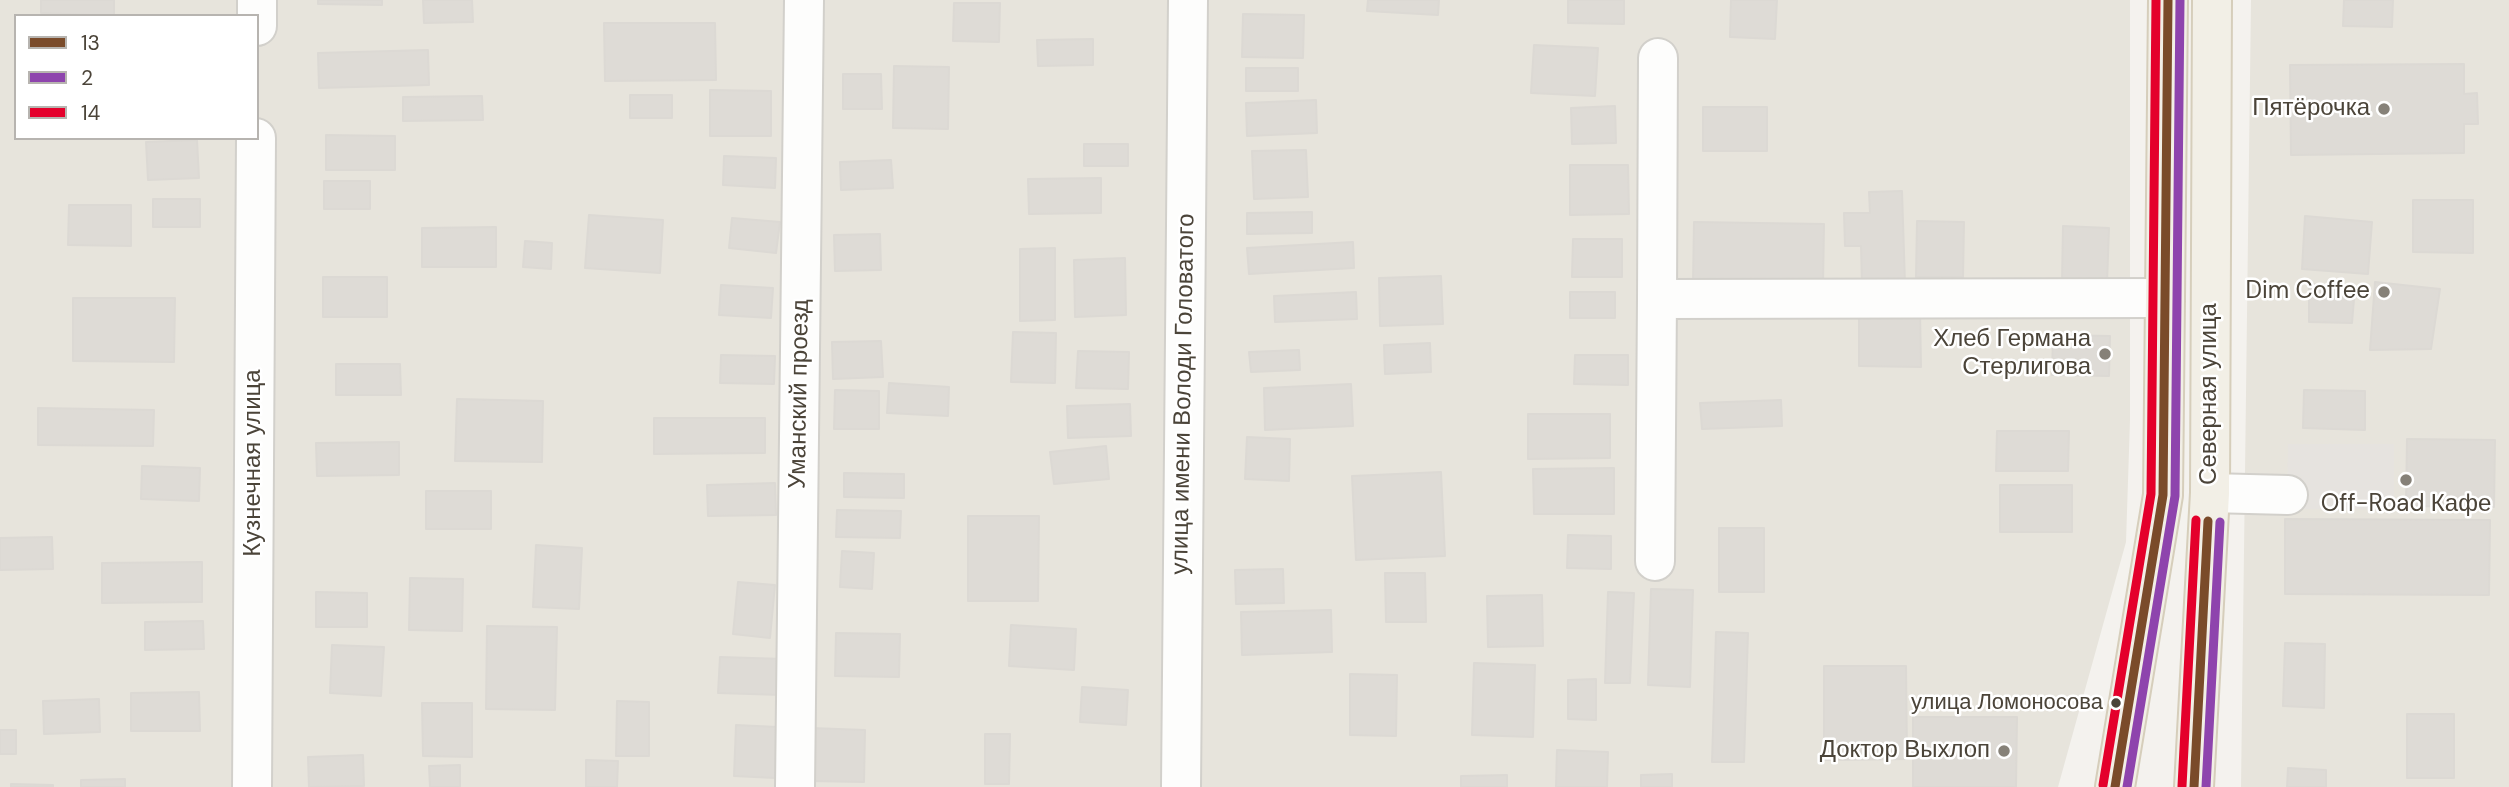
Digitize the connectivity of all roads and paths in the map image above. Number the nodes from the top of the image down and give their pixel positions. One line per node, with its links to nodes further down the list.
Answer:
1 (804, 0): 13 (street, Уманский проезд)
2 (1188, 0): 14 (street, улица имени Володи Головатого)
3 (2168, 0): 7 (main road, Северная улица)
4 (2213, 0): 9 (main road, Северная улица)
5 (1658, 58): 8 (street)
6 (257, 140): 12 (street, Кузнечная улица)
7 (2165, 298): 8 (street); 15 (main road, Северная улица)
8 (1657, 299): 11 (street)
9 (2210, 493): 10 (street); 16 (main road, Северная улица)
10 (2288, 495)
11 (1655, 561)
12 (252, 787)
13 (795, 787)
14 (1181, 787)
15 (2115, 787)
16 (2194, 787)

